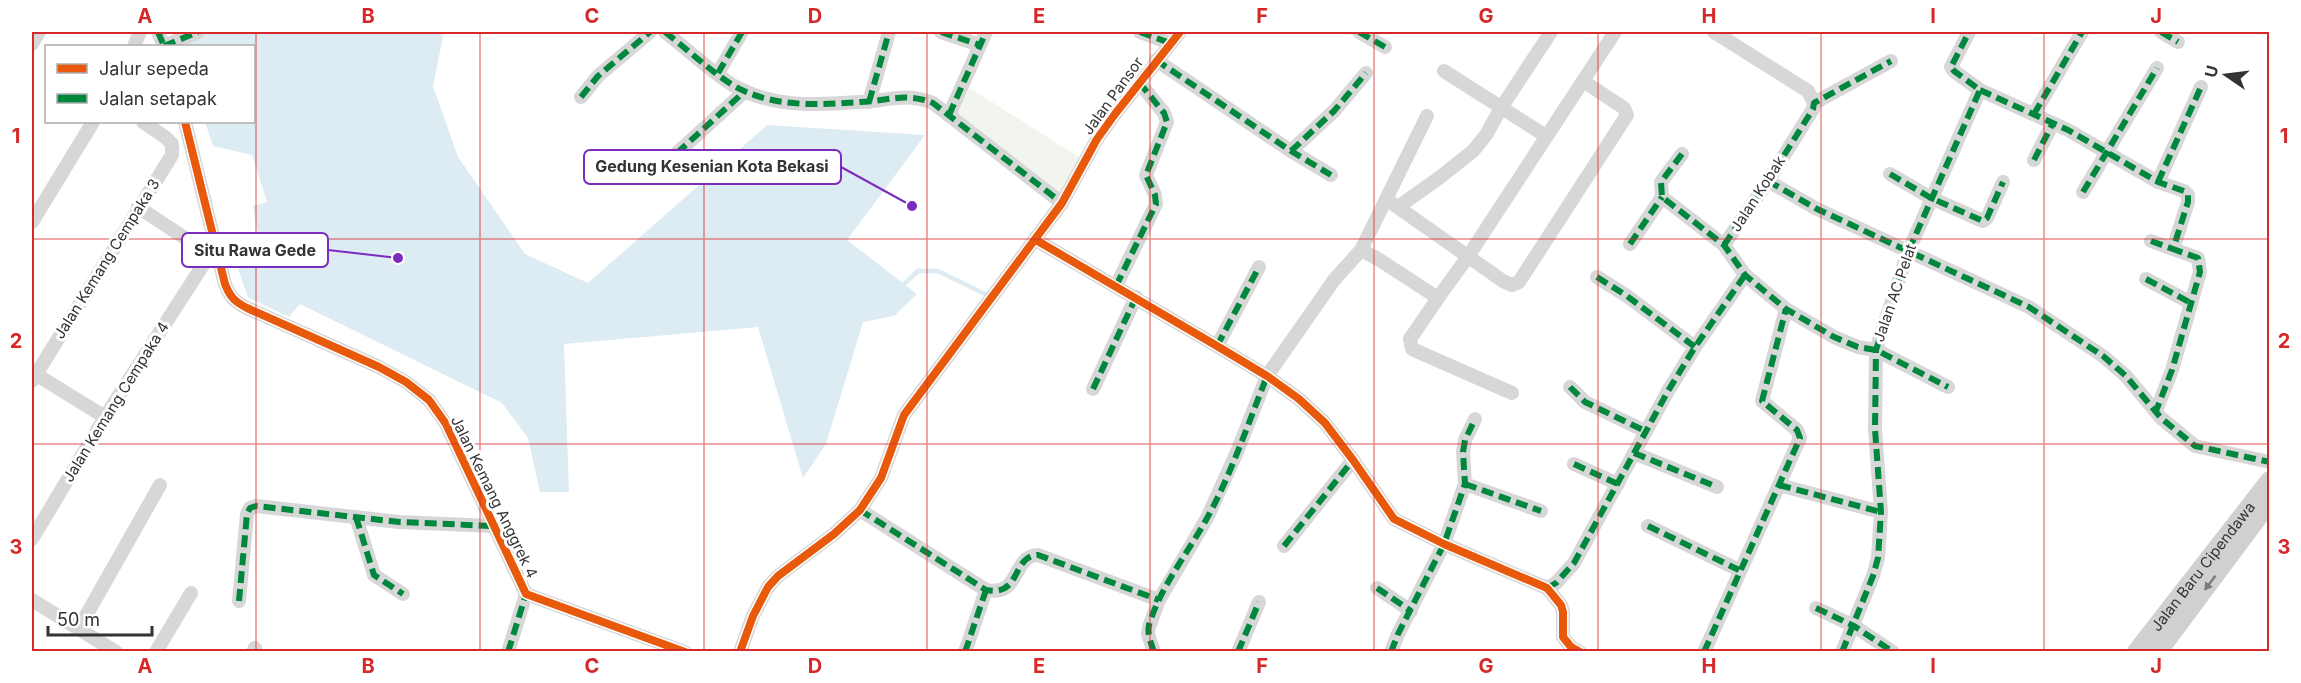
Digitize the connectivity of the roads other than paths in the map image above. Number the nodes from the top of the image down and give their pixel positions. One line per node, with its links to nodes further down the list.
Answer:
1 (39, 32): 20 (street)
2 (198, 32): 21 (street)
3 (650, 32): 35 (street)
4 (665, 32): 28 (street)
5 (742, 32): 28 (street)
6 (889, 32): 36 (street)
7 (941, 32): 22 (street)
8 (986, 32): 22 (street)
9 (1140, 32): 19 (street)
10 (1180, 32): 19 (street, Jalan Pansor)
11 (1359, 32): 23 (street)
12 (1551, 32): 38 (street)
13 (1615, 32): 30 (street)
14 (1714, 32): 37 (street)
15 (1967, 32): 33 (street)
16 (2082, 32): 39 (street)
17 (2161, 32): 18 (street)
18 (2178, 42)
19 (1170, 43): 24 (street, Jalan Pansor)
20 (32, 44)
21 (166, 45)
22 (980, 45): 40 (street)
23 (1385, 47)
24 (1156, 60): 31 (street, Jalan Pansor); 47 (street)
25 (1891, 61): 37 (street)
26 (2157, 68): 50 (street)
27 (1444, 71): 38 (street)
28 (718, 73): 34 (street)
29 (1366, 73): 47 (street)
30 (1583, 81): 46 (street); 71 (street)
31 (1138, 82): 60 (street, Jalan Pansor); 76 (street)
32 (2201, 87): 56 (street)
33 (1980, 90): 39 (street); 59 (street, Jalan AC Pelat)
34 (745, 91): 36 (street); 48 (street)
35 (581, 97)
36 (868, 102): 40 (street)
37 (1814, 103): 54 (street, Jalan Kobak)
38 (1501, 108): 46 (street); 61 (street)
39 (2034, 114): 45 (street)
40 (949, 115): 60 (street)
41 (1427, 116): 61 (street)
42 (92, 123): 63 (street)
43 (144, 123): 62 (street, Jalan Kemang Cempaka 3)
44 (185, 123): 109 (street, Jalan Kemang Anggrek 4)
45 (2053, 123): 50 (street); 51 (street)
46 (1546, 136): 71 (street)
47 (1291, 152): 53 (street)
48 (677, 153)
49 (1682, 153): 58 (street)
50 (2107, 153): 56 (street); 57 (street)
51 (2034, 160)
52 (1890, 174): 59 (street)
53 (1331, 176)
54 (1768, 181): 67 (street, Jalan Kobak); 70 (street)
55 (2003, 182): 59 (street)
56 (2158, 182): 68 (street)
57 (2083, 192)
58 (1662, 196): 66 (street); 67 (street)
59 (1931, 198): 70 (street, Jalan AC Pelat)
60 (1062, 203): 64 (street, Jalan Pansor)
61 (1392, 203): 69 (street); 71 (street)
62 (138, 207): 84 (street, Jalan Kemang Cempaka 3); 91 (street, Jalan Kemang Cempaka 4)
63 (32, 222)
64 (1036, 240): 76 (street); 105 (street, Jalan Pansor)
65 (2151, 241): 68 (street)
66 (1630, 244)
67 (1724, 245): 73 (street, Jalan Kobak)
68 (2173, 249): 79 (street)
69 (1361, 250): 78 (street); 85 (street)
70 (1908, 252): 83 (street, Jalan AC Pelat); 90 (street)
71 (1469, 255): 78 (street)
72 (1260, 267): 81 (street)
73 (1745, 275): 80 (street, Jalan Kobak); 82 (street)
74 (1597, 277): 82 (street)
75 (2146, 279): 79 (street)
76 (1116, 286): 77 (street)
77 (1136, 297): 81 (street); 88 (street)
78 (1438, 298): 89 (street)
79 (2191, 303): 90 (street)
80 (1786, 309): 83 (street, Jalan Kobak); 102 (street)
81 (1217, 345): 85 (street)
82 (1695, 347): 93 (street)
83 (1876, 350): 87 (street, Jalan Kobak); 107 (street, Jalan AC Pelat)
84 (33, 376): 91 (street)
85 (1267, 376): 95 (street); 122 (street)
86 (1570, 387): 93 (street)
87 (1948, 387)
88 (1093, 388)
89 (1512, 393)
90 (2156, 411): 96 (street)
91 (105, 417): 111 (street, Jalan Kemang Cempaka 4)
92 (1475, 419): 99 (street)
93 (1645, 431): 94 (street)
94 (1634, 453): 100 (street); 103 (street)
95 (1353, 460): 112 (street); 113 (street)
96 (2270, 462)
97 (1574, 464): 100 (street)
98 (2270, 481): 142 (main road, Jalan Baru Cipendawa)
99 (1465, 484): 106 (street); 112 (street)
100 (1618, 484): 116 (street)
101 (160, 485): 128 (street)
102 (1779, 485): 107 (street); 114 (street)
103 (1718, 487)
104 (2270, 501): 143 (main road, Jalan Baru Cipendawa, one-way to 143)
105 (860, 510): 117 (street); 134 (street, Jalan Pansor)
106 (1540, 511)
107 (1881, 512): 127 (street, Jalan AC Pelat)
108 (356, 517): 109 (street); 119 (street); 123 (street)
109 (494, 526): 120 (street, Jalan Kemang Anggrek 4)
110 (1648, 526): 114 (street)
111 (32, 539)
112 (1444, 544): 116 (street); 126 (street)
113 (1284, 546)
114 (1739, 570): 139 (street)
115 (1377, 588): 126 (street)
116 (1547, 588): 129 (street)
117 (986, 590): 122 (street); 135 (street)
118 (191, 593): 131 (street)
119 (403, 594)
120 (526, 594): 132 (street); 133 (street, Jalan Kemang Anggrek 4)
121 (32, 600): 128 (street)
122 (1160, 600): 136 (street)
123 (239, 601)
124 (1259, 602): 137 (street)
125 (1816, 608): 127 (street)
126 (1411, 612): 138 (street)
127 (1854, 626): 140 (street, Jalan AC Pelat); 141 (street)
128 (78, 628): 130 (street)
129 (1573, 650)
130 (116, 651)
131 (156, 651)
132 (508, 651)
133 (685, 651)
134 (740, 651)
135 (965, 651)
136 (1154, 651)
137 (1238, 651)
138 (1391, 651)
139 (1704, 651)
140 (1842, 651)
141 (1893, 651)
142 (2137, 651)
143 (2157, 651)

